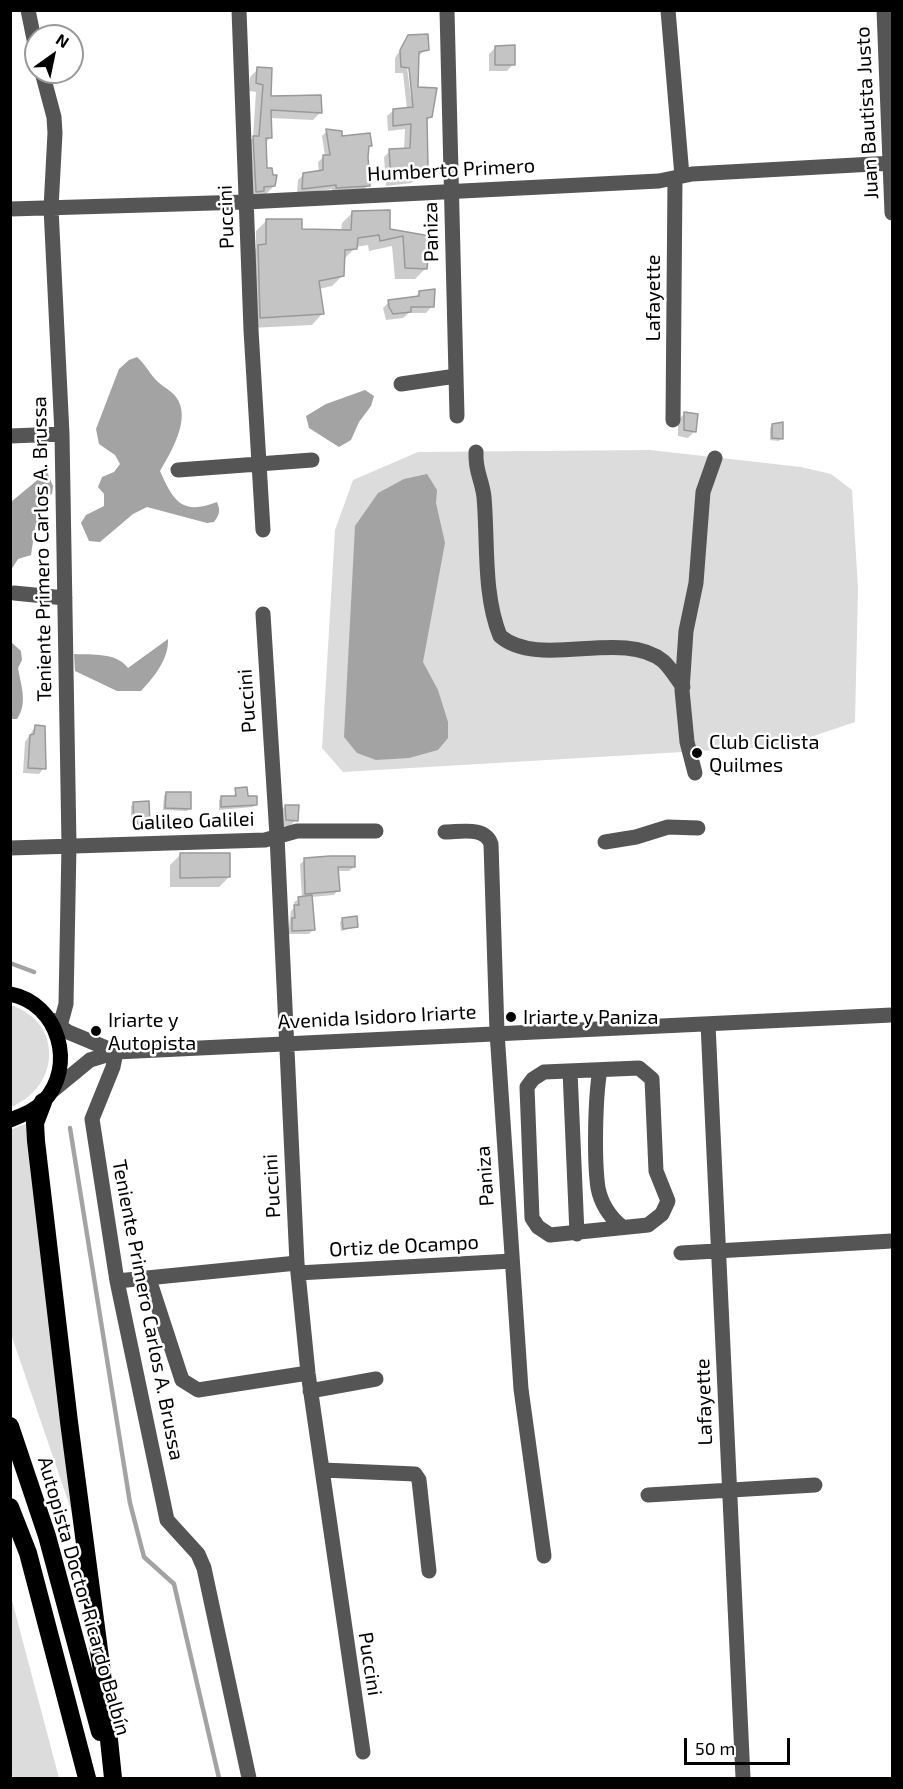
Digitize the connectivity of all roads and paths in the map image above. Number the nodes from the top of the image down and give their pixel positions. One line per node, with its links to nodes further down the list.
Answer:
1 (239, 10): 9 (street, Puccini)
2 (447, 10): 8 (street, Paniza)
3 (668, 10): 7 (street, Lafayette)
4 (884, 10): 6 (street, Juan Bautista Justo)
5 (45, 84): 10 (street, Teniente Primero Carlos A. Brussa)
6 (891, 163): 7 (street, Humberto Primero); 12 (street, Juan Bautista Justo)
7 (678, 177): 8 (street, Humberto Primero); 16 (street, Lafayette)
8 (451, 190): 9 (street, Humberto Primero); 13 (street, Paniza)
9 (246, 202): 10 (street, Humberto Primero); 22 (street, Puccini)
10 (51, 208): 11 (street, Humberto Primero); 17 (street, Teniente Primero Carlos A. Brussa)
11 (10, 209)
12 (892, 213)
13 (456, 376): 14 (street); 15 (street, Paniza)
14 (401, 384)
15 (457, 416)
16 (673, 420)
17 (62, 434): 18 (street); 26 (street, Teniente Primero Carlos A. Brussa)
18 (10, 436)
19 (476, 452): 28 (street)
20 (715, 458): 28 (street)
21 (312, 460): 22 (street)
22 (258, 465): 23 (street); 24 (street, Puccini)
23 (178, 470)
24 (263, 530)
25 (14, 593): 26 (street)
26 (65, 598): 35 (street, Teniente Primero Carlos A. Brussa)
27 (262, 614): 33 (street, Puccini)
28 (683, 687): 29 (street)
29 (695, 773)
30 (698, 828): 34 (street)
31 (376, 831): 33 (street, Galileo Galilei)
32 (445, 832): 42 (street, Paniza)
33 (277, 836): 35 (street, Galileo Galilei); 43 (street, Puccini)
34 (605, 842)
35 (69, 845): 36 (street, Galileo Galilei); 41 (street, Teniente Primero Carlos A. Brussa)
36 (10, 848)
37 (10, 994): 38 (main road)
38 (46, 1015): 41 (street, Avenida Isidoro Iriarte); 47 (main road)
39 (892, 1015): 40 (street, Avenida Isidoro Iriarte)
40 (708, 1024): 42 (street, Avenida Isidoro Iriarte); 52 (street, Lafayette)
41 (60, 1026): 44 (street, Avenida Isidoro Iriarte)
42 (497, 1032): 43 (street, Avenida Isidoro Iriarte); 54 (street, Paniza)
43 (287, 1042): 44 (street, Avenida Isidoro Iriarte); 55 (street, Puccini)
44 (116, 1052): 47 (street, Avenida Isidoro Iriarte); 57 (street, Teniente Primero Carlos A. Brussa)
45 (600, 1070): 46 (street); 49 (street); 49 (street)
46 (570, 1071): 50 (street); 50 (street)
47 (47, 1097): 48 (main road); 71 (highway)
48 (10, 1120)
49 (622, 1227): 50 (street)
50 (577, 1234)
51 (892, 1241): 52 (street)
52 (719, 1250): 53 (street); 64 (street, Lafayette)
53 (681, 1252)
54 (512, 1261): 55 (street, Ortiz de Ocampo); 67 (street, Paniza)
55 (298, 1268): 56 (street, Ortiz de Ocampo); 58 (street, Puccini)
56 (149, 1279): 57 (street, Ortiz de Ocampo); 58 (street)
57 (117, 1281): 72 (street, Teniente Primero Carlos A. Brussa)
58 (308, 1373): 60 (street, Puccini)
59 (376, 1379): 60 (street)
60 (310, 1391): 62 (street, Puccini)
61 (10, 1426): 71 (highway, Autopista Doctor Ricardo Balbín)
62 (323, 1470): 68 (street); 69 (street, Puccini)
63 (815, 1485): 64 (street)
64 (729, 1490): 65 (street); 73 (street, Lafayette)
65 (648, 1495)
66 (10, 1507): 70 (highway)
67 (544, 1556)
68 (429, 1571)
69 (363, 1752)
70 (87, 1779)
71 (113, 1779)
72 (249, 1779)
73 (743, 1779)

